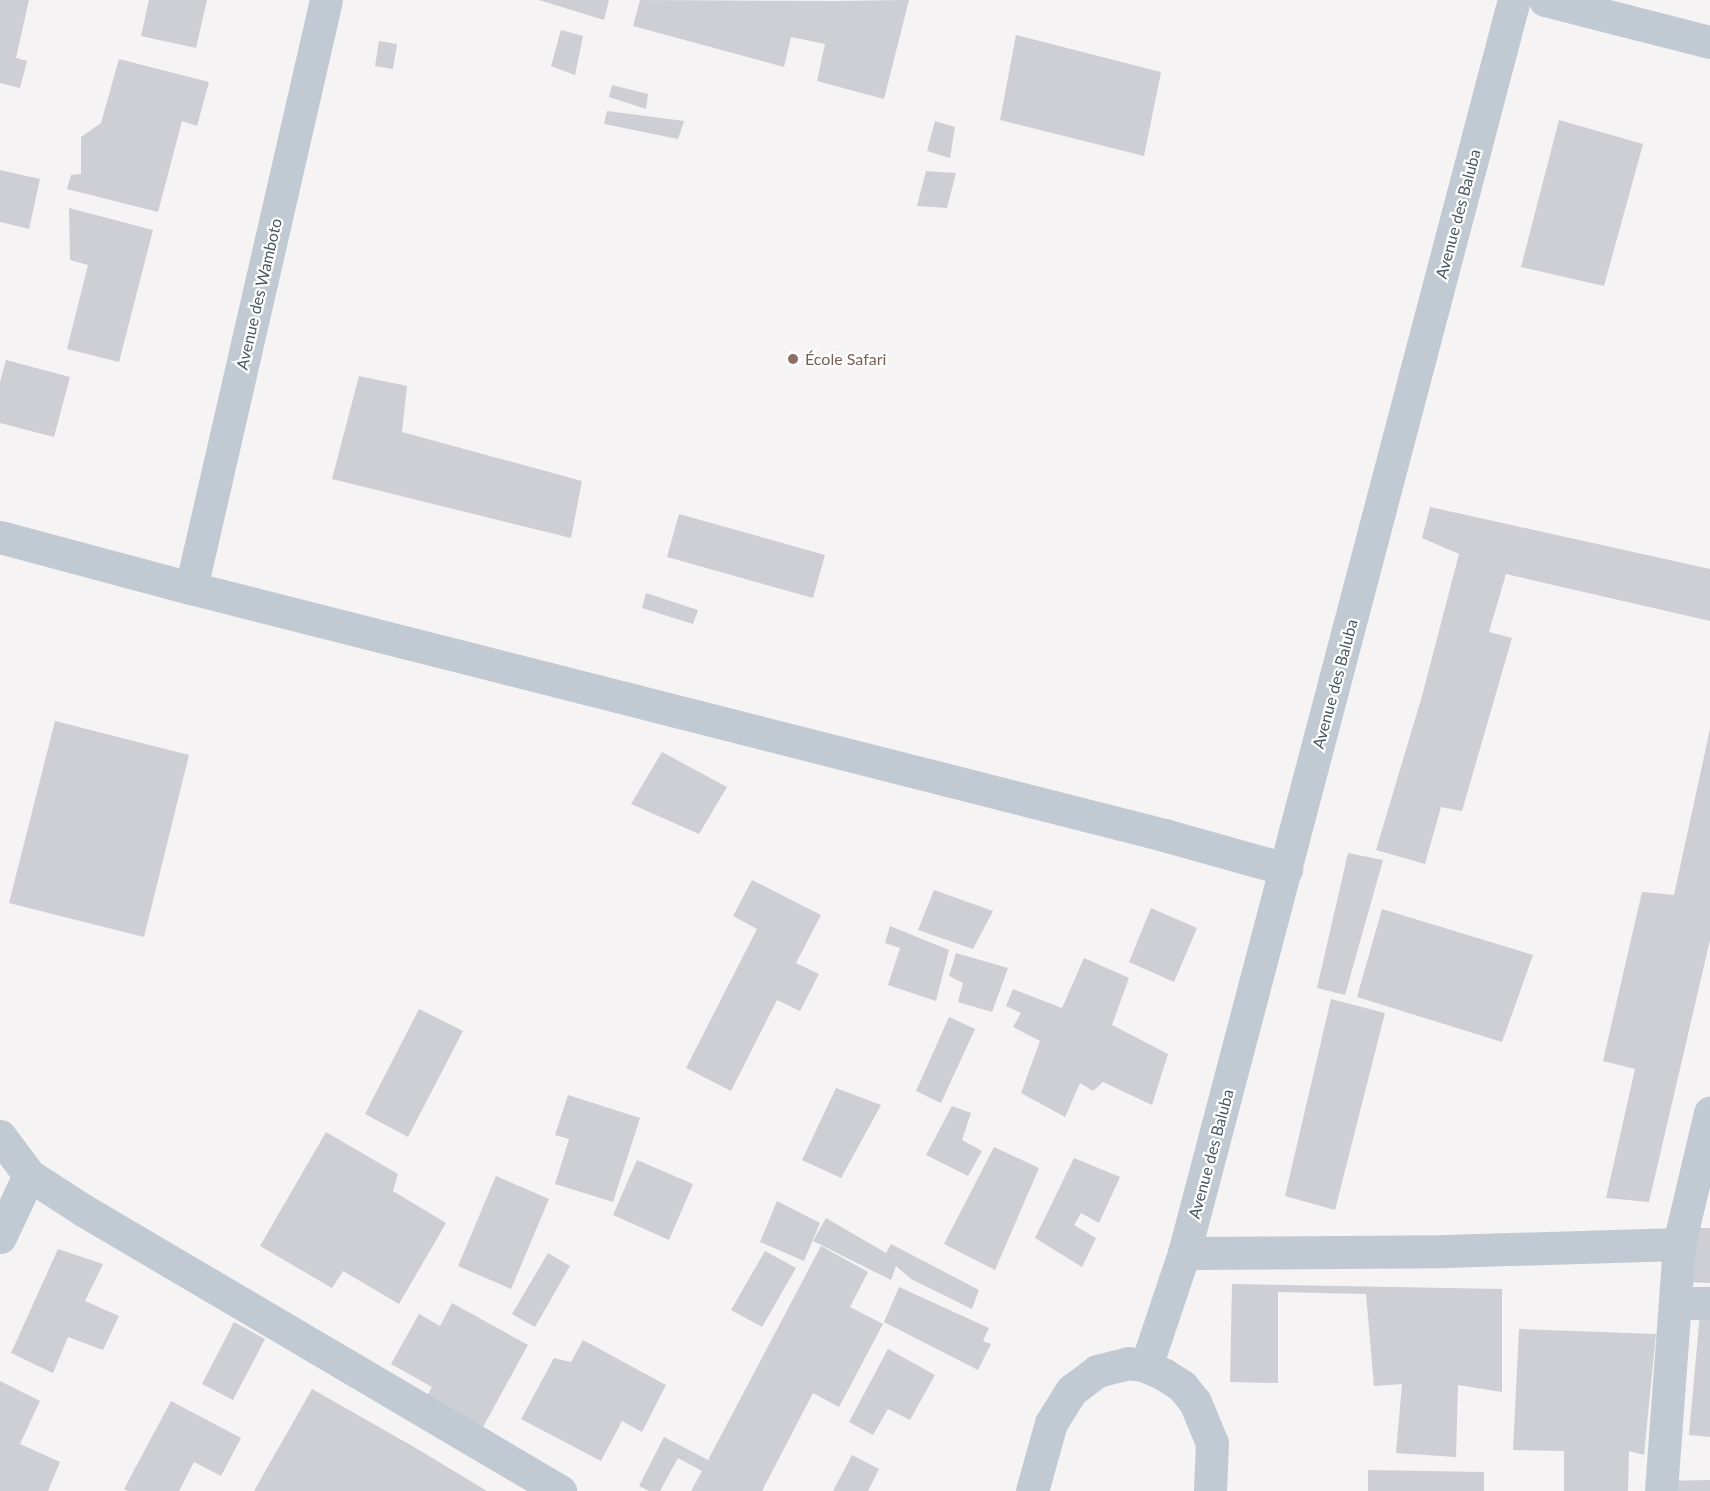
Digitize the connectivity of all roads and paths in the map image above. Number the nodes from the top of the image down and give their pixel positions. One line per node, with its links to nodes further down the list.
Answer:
1 (326, 0): 6 (street, Avenue des Wamboto)
2 (1514, 0): 7 (street, Avenue des Baluba)
3 (1545, 0): 4 (street)
4 (1710, 42)
5 (0, 537): 6 (street)
6 (191, 588): 7 (street)
7 (1286, 869): 13 (street, Avenue des Baluba)
8 (1710, 1113): 12 (street)
9 (0, 1136): 10 (street)
10 (29, 1175): 11 (street); 17 (street)
11 (0, 1237)
12 (1679, 1244): 13 (street); 15 (street)
13 (1184, 1252): 16 (street, Avenue des Baluba)
14 (1710, 1303): 15 (street)
15 (1675, 1304): 20 (street)
16 (1146, 1366): 18 (street); 19 (street)
17 (561, 1491)
18 (1032, 1491)
19 (1210, 1491)
20 (1661, 1491)

